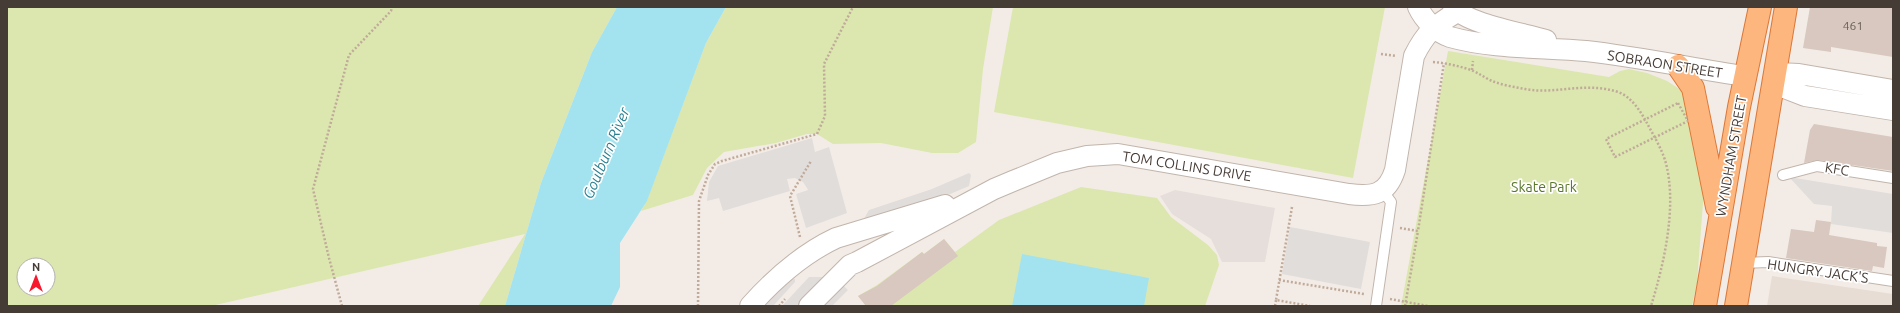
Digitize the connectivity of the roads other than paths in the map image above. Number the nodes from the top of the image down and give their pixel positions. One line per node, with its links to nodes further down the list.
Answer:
1 (1418, 7): 5 (street)
2 (1760, 7): 8 (highway, WYNDHAM STREET)
3 (1786, 7): 9 (highway)
4 (1455, 10): 5 (street); 6 (street, SOBRAON STREET)
5 (1433, 27): 6 (street, SOBRAON STREET); 15 (street)
6 (1585, 51): 7 (street, SOBRAON STREET)
7 (1678, 66): 8 (street, SOBRAON STREET); 16 (highway)
8 (1744, 76): 9 (highway); 16 (highway, WYNDHAM STREET)
9 (1775, 78): 10 (street); 11 (street); 17 (highway)
10 (1893, 90)
11 (1893, 110)
12 (1783, 175): 13 (lane, KFC)
13 (1893, 178)
14 (994, 189): 15 (street, TOM COLLINS DRIVE); 20 (street, TOM COLLINS DRIVE); 21 (street, TOM COLLINS DRIVE)
15 (1382, 190): 19 (lane)
16 (1720, 220): 22 (highway, WYNDHAM STREET)
17 (1743, 263): 18 (lane, HUNGRY JACK'S); 23 (highway)
18 (1893, 281)
19 (1377, 301)
20 (750, 306)
21 (809, 306)
22 (1705, 306)
23 (1736, 306)

